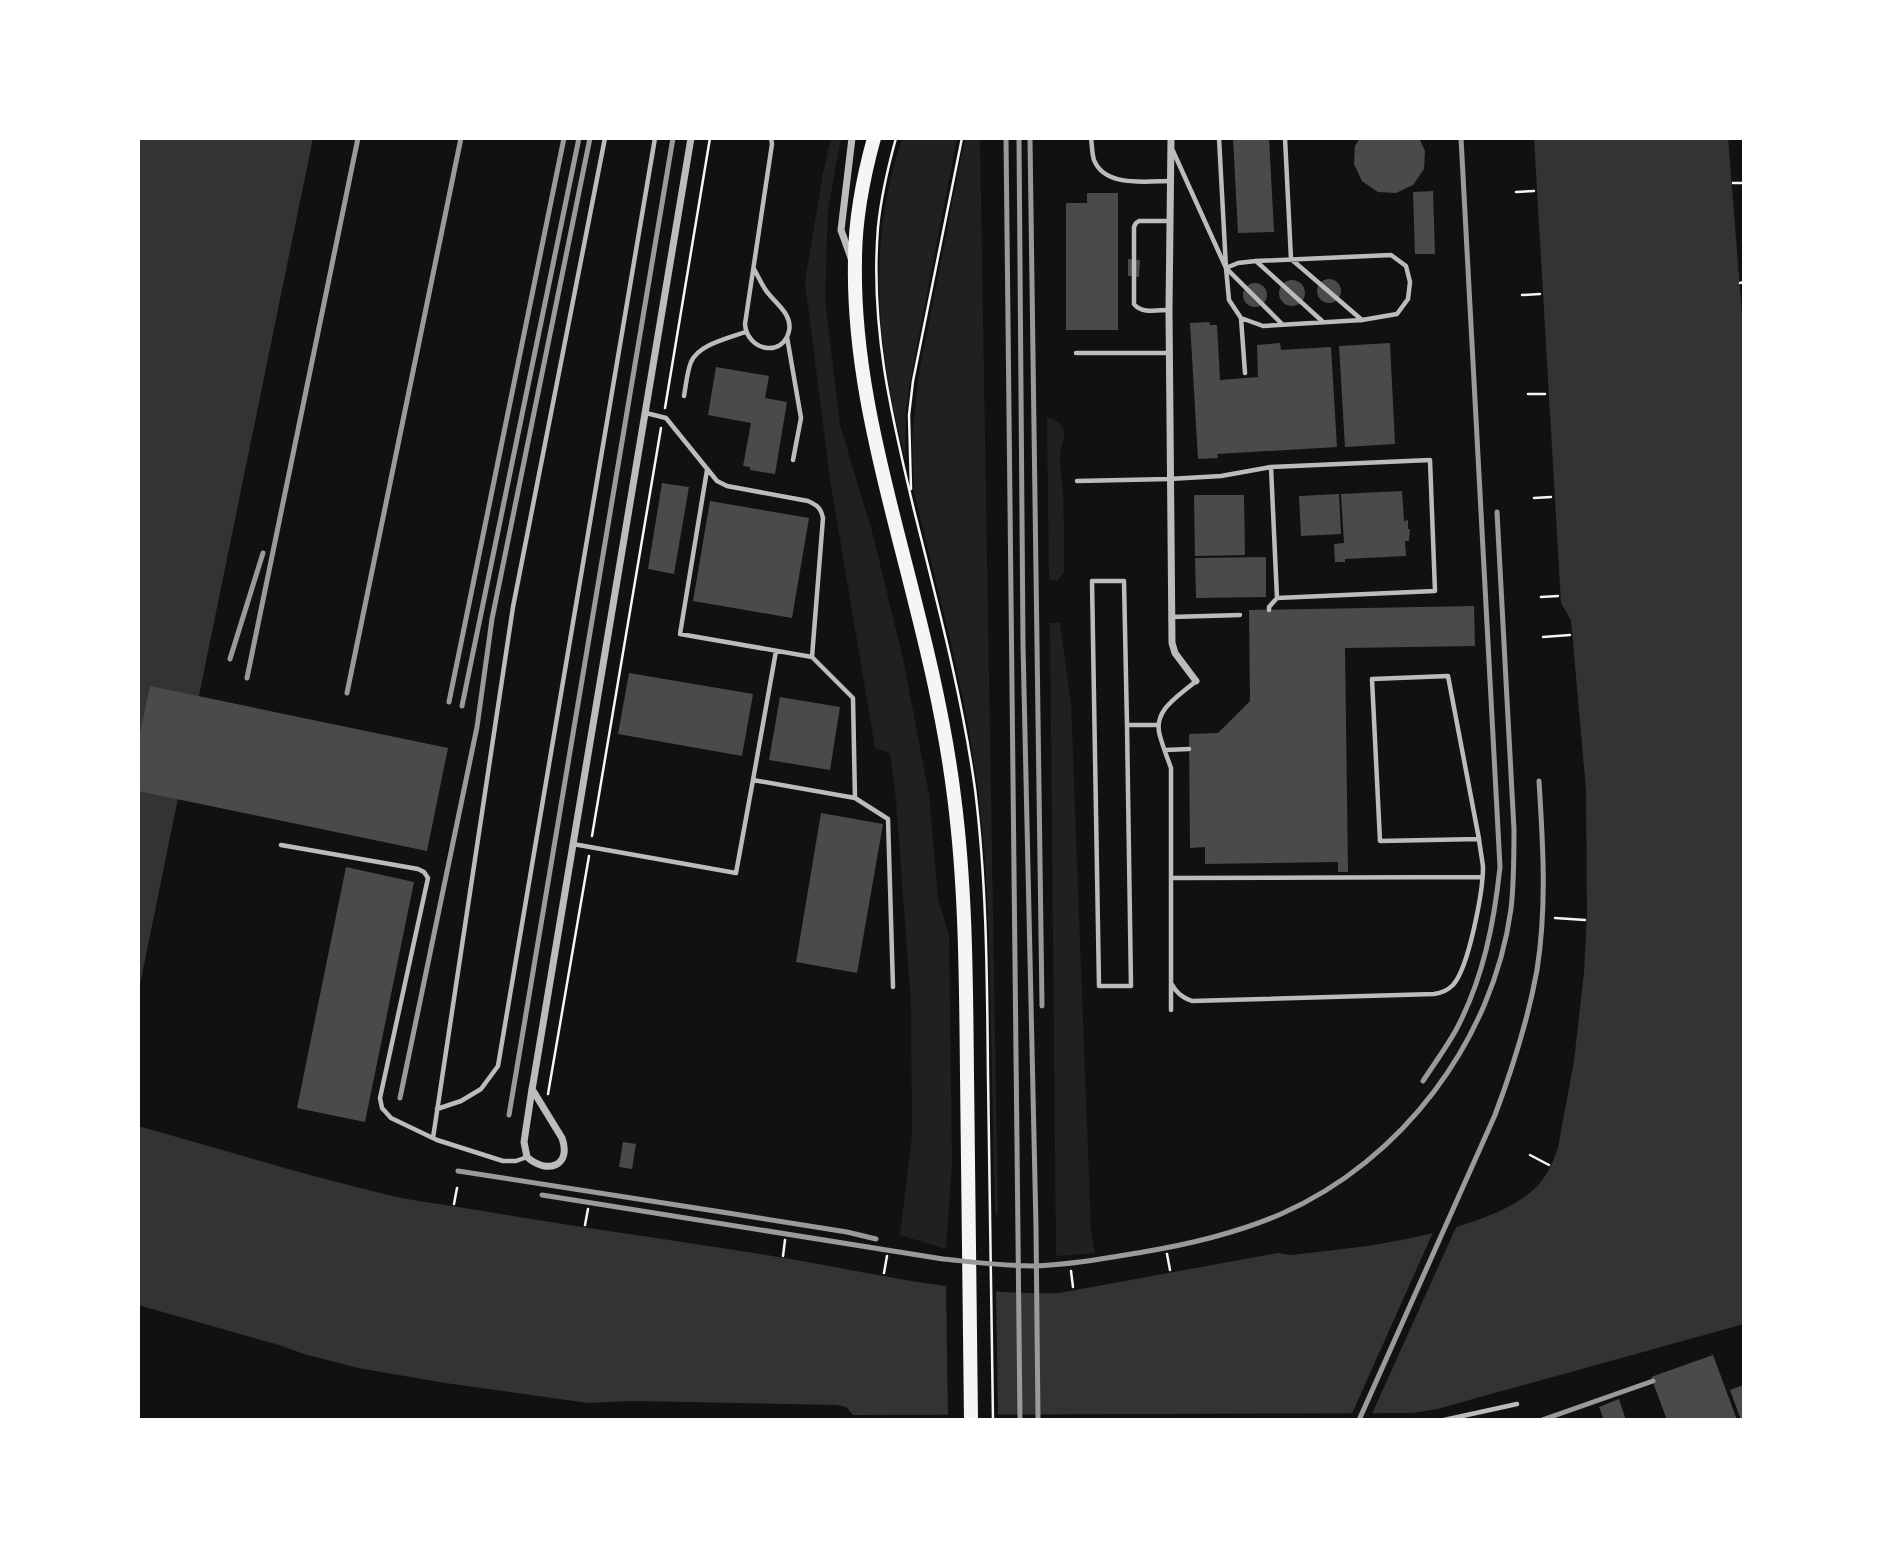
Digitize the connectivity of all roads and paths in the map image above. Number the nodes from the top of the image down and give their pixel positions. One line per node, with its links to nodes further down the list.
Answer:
1 (605, 138): 79 (lane)
2 (655, 138): 79 (lane)
3 (691, 138): 40 (street)
4 (710, 138): 41 (path)
5 (771, 138): 24 (lane)
6 (852, 138): 22 (street)
7 (874, 138): 22 (main road)
8 (896, 138): 9 (path)
9 (962, 138)
10 (1091, 138): 14 (lane)
11 (1219, 138): 23 (lane)
12 (1285, 138): 20 (lane)
13 (1171, 143): 14 (street); 23 (lane)
14 (1171, 181): 19 (street)
15 (1733, 183): 16 (path)
16 (1744, 183)
17 (1534, 191): 18 (path)
18 (1516, 192)
19 (1170, 221): 27 (street); 27 (lane)
20 (1291, 259): 21 (lane); 29 (lane); 29 (lane)
21 (1256, 261): 23 (lane); 30 (lane)
22 (855, 267): 98 (main road)
23 (1226, 268): 28 (lane); 31 (lane)
24 (754, 269): 32 (lane); 33 (lane)
25 (1540, 294): 26 (path)
26 (1522, 295)
27 (1169, 310): 34 (street)
28 (1241, 318): 31 (lane); 36 (lane)
29 (1362, 320): 30 (lane)
30 (1324, 322): 31 (lane)
31 (1283, 325)
32 (746, 332): 33 (lane); 39 (lane)
33 (787, 337): 42 (lane)
34 (1169, 353): 35 (lane); 45 (street)
35 (1076, 354)
36 (1245, 373)
37 (1528, 394): 38 (path)
38 (1545, 394)
39 (684, 396)
40 (645, 413): 41 (lane); 67 (street)
41 (663, 417): 44 (lane); 69 (path)
42 (793, 460)
43 (1271, 467): 45 (lane); 51 (lane); 51 (lane)
44 (707, 470): 57 (lane); 58 (lane)
45 (1169, 480): 46 (lane); 54 (street)
46 (1077, 481)
47 (1551, 497): 48 (path)
48 (1534, 498)
49 (1558, 596): 50 (path)
50 (1541, 597)
51 (1277, 598): 52 (lane)
52 (1269, 610)
53 (1240, 615): 54 (lane)
54 (1171, 617): 59 (street)
55 (1570, 635): 56 (path)
56 (1543, 637)
57 (776, 651): 58 (lane); 64 (lane)
58 (812, 657): 65 (lane)
59 (1196, 681): 61 (lane)
60 (1127, 725): 60 (lane); 61 (lane)
61 (1157, 725): 63 (lane)
62 (1189, 749): 63 (lane)
63 (1165, 750): 71 (lane)
64 (753, 780): 65 (lane); 69 (lane)
65 (855, 798): 75 (lane)
66 (1479, 839): 66 (lane); 70 (lane)
67 (573, 844): 69 (lane); 77 (street)
68 (281, 845): 80 (lane)
69 (590, 848): 78 (path)
70 (1482, 877): 71 (lane); 74 (lane)
71 (1171, 878): 74 (lane)
72 (1555, 918): 73 (path)
73 (1585, 920)
74 (1171, 983): 76 (lane)
75 (893, 987)
76 (1171, 1010)
77 (532, 1089): 82 (street); 82 (street)
78 (548, 1097)
79 (437, 1109): 80 (lane)
80 (433, 1138): 82 (lane)
81 (1530, 1155): 83 (path)
82 (527, 1157)
83 (1549, 1165)
84 (457, 1188): 85 (path)
85 (454, 1203)
86 (588, 1209): 87 (path)
87 (585, 1225)
88 (990, 1238): 99 (path)
89 (785, 1240): 91 (path)
90 (1167, 1254): 93 (path)
91 (783, 1256)
92 (887, 1256): 95 (path)
93 (1170, 1270)
94 (1071, 1271): 96 (path)
95 (884, 1273)
96 (1073, 1287)
97 (1517, 1404): 100 (lane)
98 (971, 1420)
99 (993, 1420)
100 (1444, 1420)

